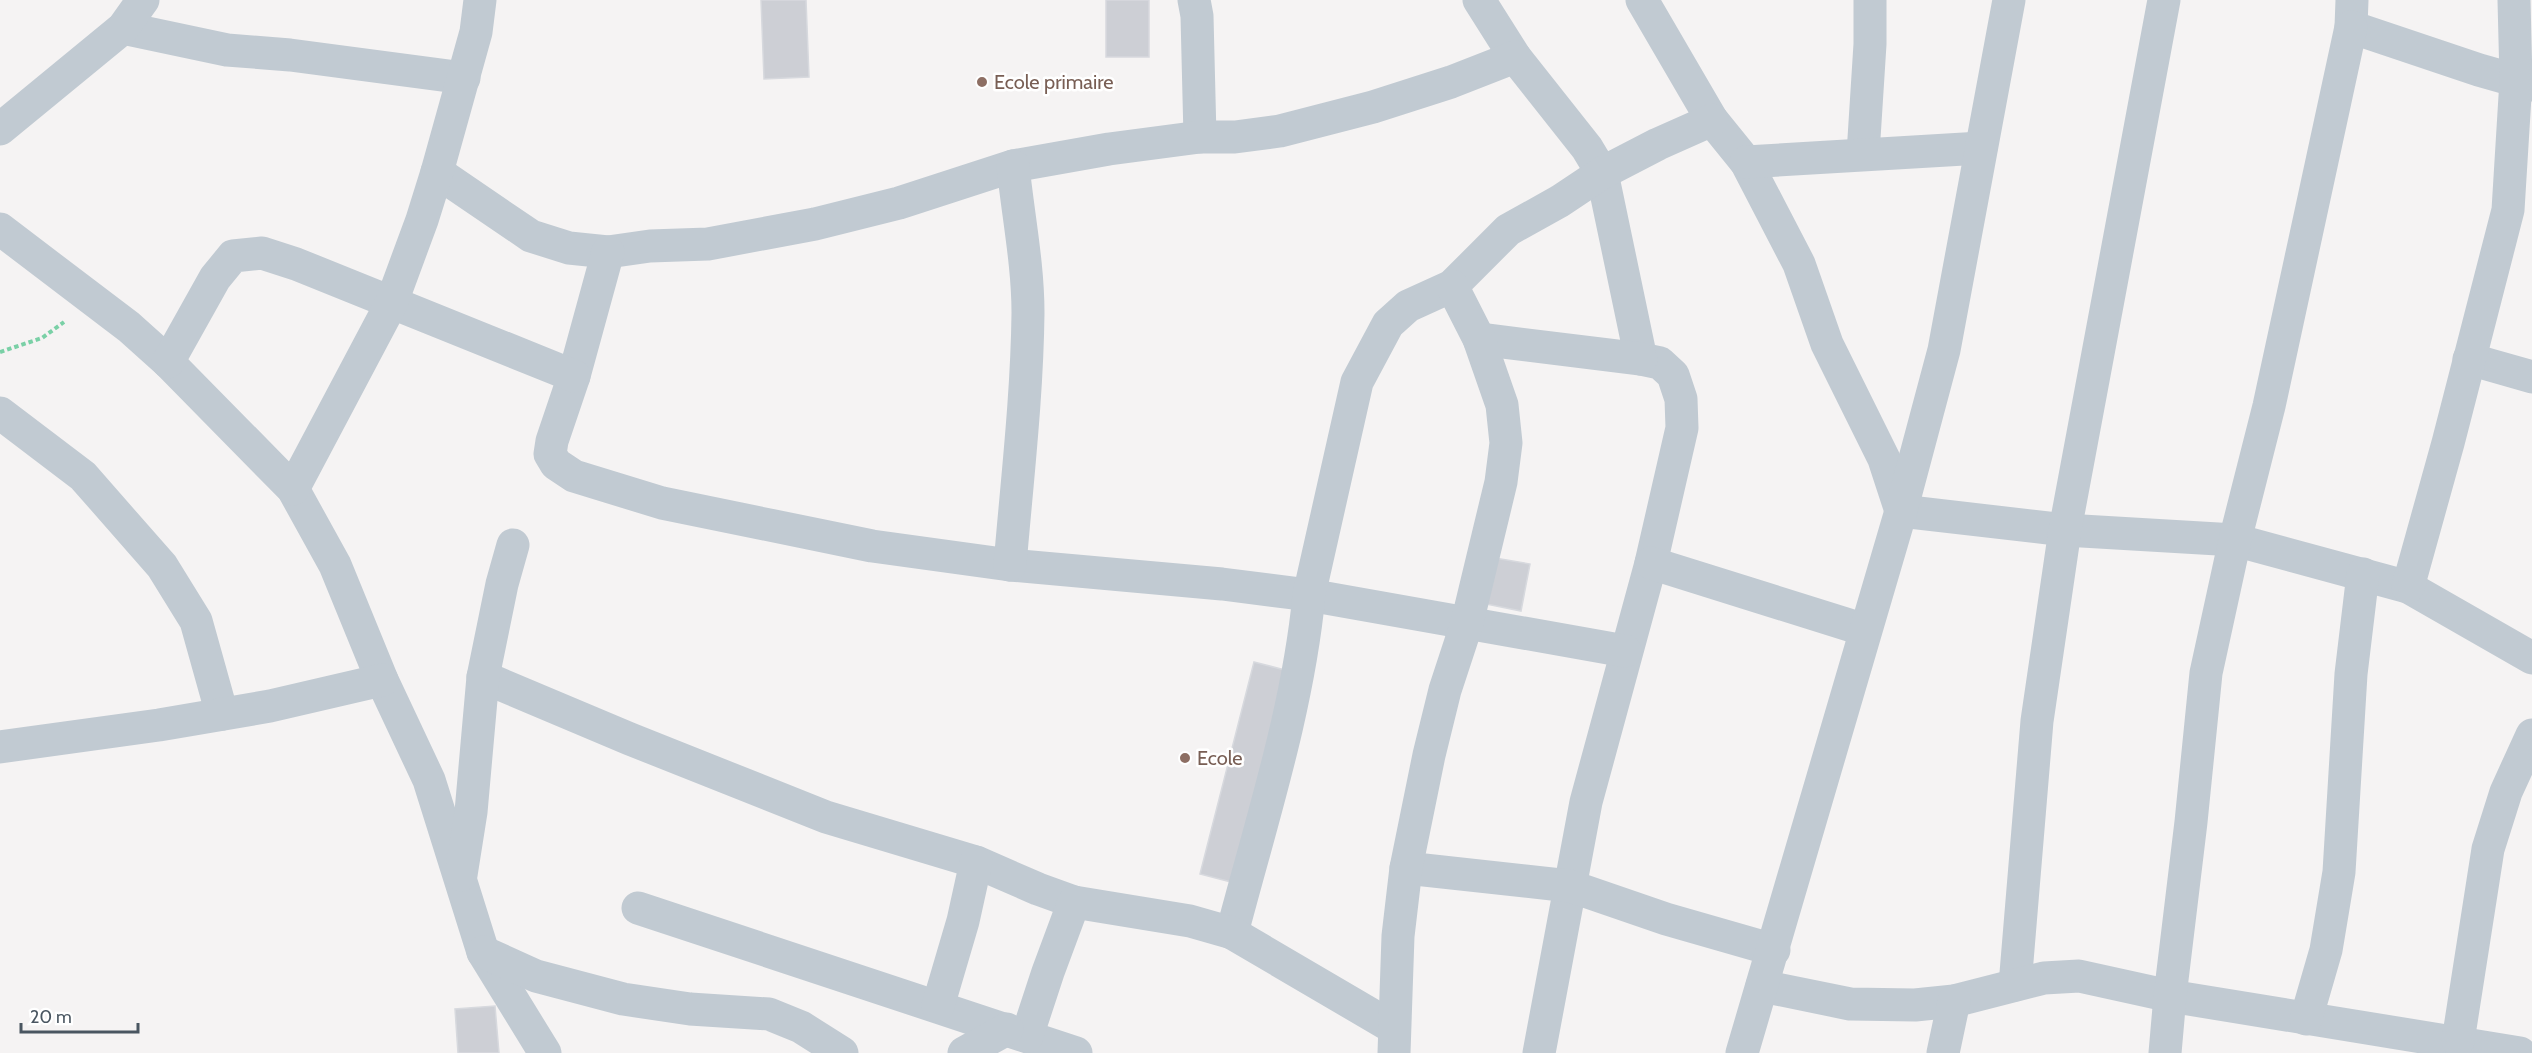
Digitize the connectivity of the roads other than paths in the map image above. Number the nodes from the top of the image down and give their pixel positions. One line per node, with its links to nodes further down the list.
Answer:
1 (143, 0): 11 (street)
2 (480, 0): 13 (street)
3 (1194, 0): 17 (street)
4 (1479, 0): 12 (street)
5 (1642, 0): 15 (street)
6 (1870, 0): 19 (street)
7 (2008, 0): 18 (street)
8 (2164, 0): 37 (street)
9 (2514, 0): 14 (street)
10 (2351, 14): 14 (street); 38 (street)
11 (123, 28): 13 (street); 16 (street)
12 (1515, 57): 17 (street); 23 (street)
13 (464, 78): 22 (street)
14 (2524, 82): 30 (street)
15 (1712, 120): 20 (street); 23 (street)
16 (0, 129)
17 (1200, 137): 21 (street)
18 (1981, 148): 19 (street); 36 (street)
19 (1863, 154): 20 (street)
20 (1746, 162): 36 (street)
21 (1013, 166): 25 (street); 41 (street)
22 (437, 172): 25 (street); 27 (street)
23 (1602, 173): 26 (street); 29 (street)
24 (0, 228): 31 (street)
25 (608, 252): 32 (street)
26 (1452, 286): 28 (street); 44 (street)
27 (391, 304): 31 (street); 32 (street); 35 (street)
28 (1479, 339): 29 (street); 45 (street)
29 (1641, 359): 40 (street)
30 (2469, 359): 33 (street); 43 (street)
31 (168, 362): 35 (street)
32 (574, 376): 41 (street)
33 (2532, 377)
34 (0, 413): 51 (street)
35 (293, 489): 50 (street)
36 (1901, 511): 37 (street); 46 (street)
37 (2064, 530): 38 (street); 63 (street)
38 (2235, 540): 42 (street); 65 (street)
39 (513, 545): 49 (street)
40 (1651, 563): 46 (street); 47 (street)
41 (1010, 565): 44 (street)
42 (2363, 574): 43 (street); 68 (street)
43 (2408, 587): 48 (street)
44 (1309, 595): 45 (street); 60 (street)
45 (1467, 623): 47 (street); 55 (street)
46 (1864, 630): 61 (street)
47 (1625, 651): 57 (street)
48 (2532, 658)
49 (483, 676): 54 (street); 56 (street)
50 (382, 680): 51 (street); 56 (street)
51 (222, 714): 53 (street)
52 (2532, 735): 71 (street)
53 (0, 747)
54 (976, 862): 58 (street); 67 (street)
55 (1406, 868): 57 (street); 70 (street)
56 (460, 883): 62 (street)
57 (1570, 886): 61 (street); 76 (street)
58 (1074, 902): 60 (street); 69 (street)
59 (638, 908): 67 (street)
60 (1232, 933): 70 (street)
61 (1774, 950): 64 (street)
62 (483, 952): 72 (street); 73 (street)
63 (2015, 985): 65 (street); 66 (street)
64 (1762, 986): 66 (street); 77 (street)
65 (2170, 996): 68 (street); 79 (street)
66 (1954, 1000): 78 (street)
67 (938, 1005): 69 (street)
68 (2306, 1018): 71 (street)
69 (1017, 1033): 74 (street); 75 (street)
70 (1394, 1041)
71 (2458, 1041): 80 (street)
72 (544, 1053)
73 (842, 1053)
74 (964, 1053)
75 (1076, 1053)
76 (1539, 1053)
77 (1742, 1053)
78 (1942, 1053)
79 (2165, 1053)
80 (2520, 1053)

